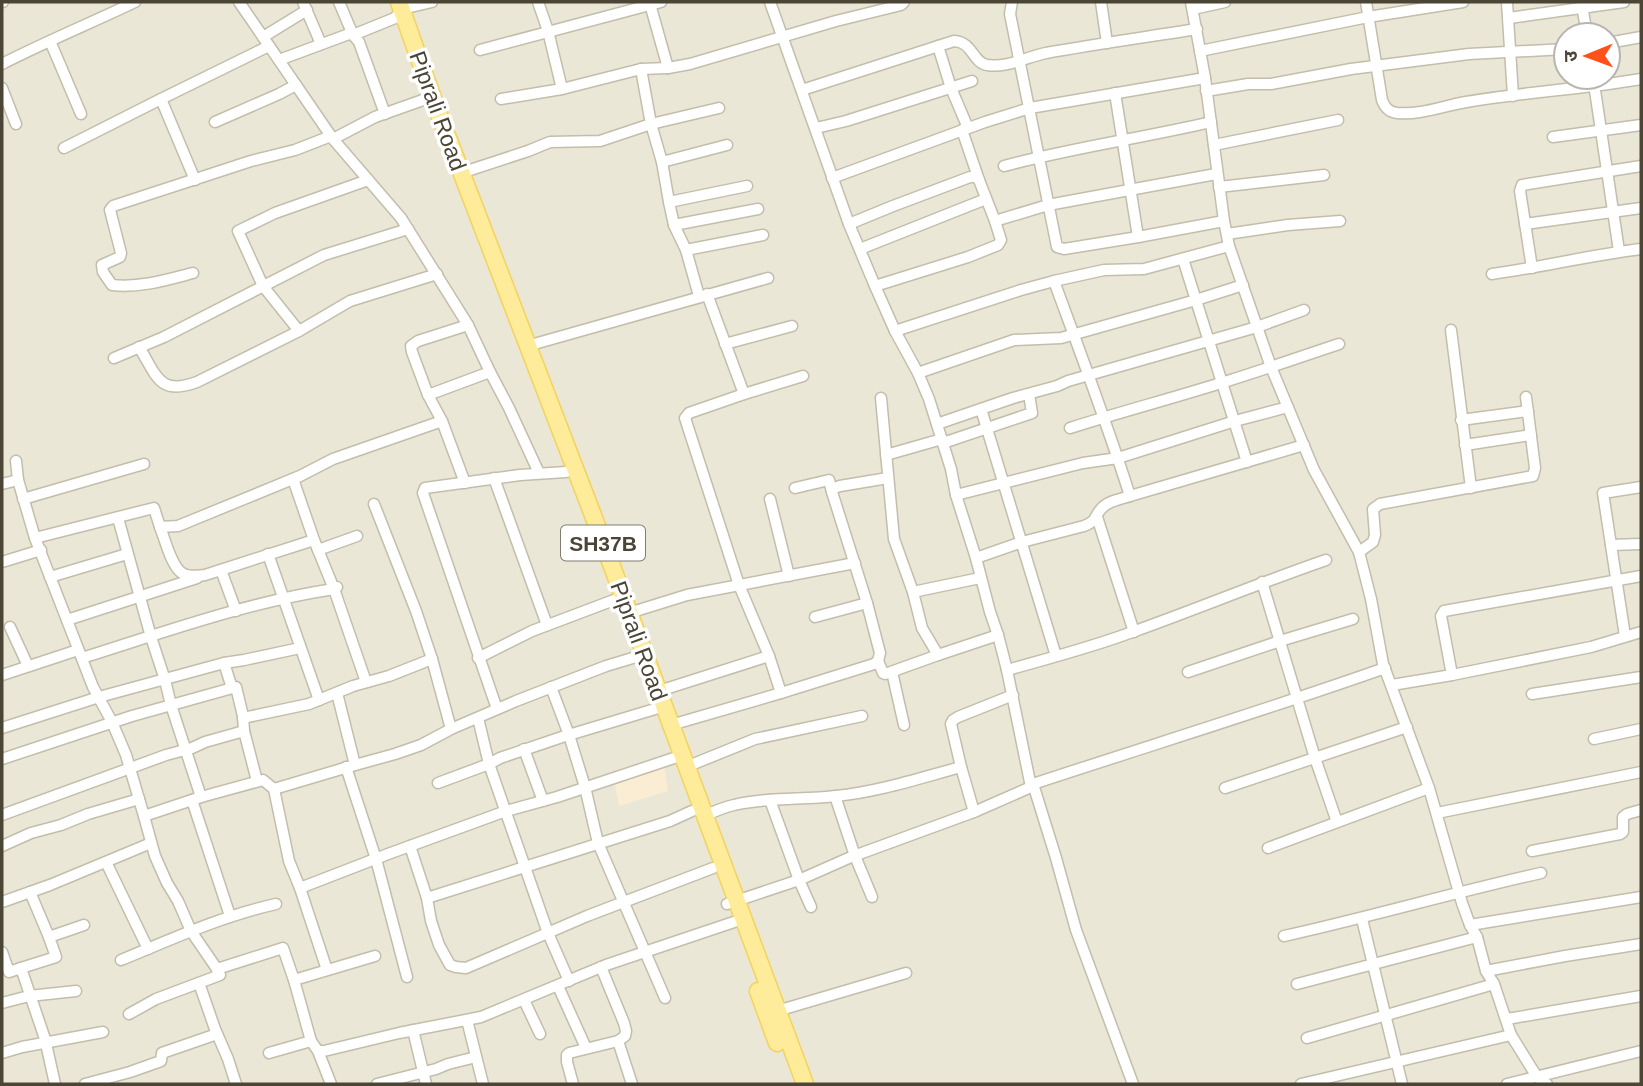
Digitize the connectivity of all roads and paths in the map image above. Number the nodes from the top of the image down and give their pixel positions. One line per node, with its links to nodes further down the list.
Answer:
1 (135, 2): 30 (street)
2 (239, 2): 26 (street)
3 (340, 2): 25 (street)
4 (432, 2): 20 (street)
5 (538, 2): 24 (street)
6 (661, 2): 16 (street)
7 (770, 2): 27 (street)
8 (904, 2): 27 (street)
9 (1101, 2): 31 (street)
10 (1225, 2): 17 (street)
11 (1366, 2): 21 (street)
12 (1463, 2): 21 (street)
13 (1507, 2): 22 (street)
14 (1624, 2): 18 (street)
15 (1015, 3): 40 (street)
16 (650, 4): 24 (street); 43 (street)
17 (1192, 5): 23 (street)
18 (1582, 5): 22 (street)
19 (305, 6): 26 (street); 32 (street)
20 (396, 8): 25 (street); 61 (main road); 86 (main road, Piprali Road / SH37B)
21 (1368, 17): 37 (street); 42 (street)
22 (1509, 19): 38 (street)
23 (1197, 29): 31 (street); 37 (street)
24 (548, 32): 35 (street); 52 (street)
25 (353, 35): 32 (street); 65 (street)
26 (262, 37): 33 (street)
27 (784, 37): 43 (street); 54 (street)
28 (1641, 37): 29 (street)
29 (1622, 40)
30 (50, 41): 41 (street); 64 (street)
31 (1107, 43): 40 (street)
32 (321, 44): 39 (street)
33 (269, 46): 39 (street); 59 (street)
34 (938, 46): 40 (street); 51 (street); 54 (street)
35 (480, 50)
36 (1552, 50): 38 (street)
37 (1200, 51): 45 (street)
38 (1510, 51): 42 (street); 58 (street)
39 (279, 60): 49 (street)
40 (1019, 62): 63 (street)
41 (2, 64)
42 (1376, 67): 55 (street); 58 (street)
43 (668, 68): 44 (street)
44 (641, 69): 52 (street); 70 (street)
45 (1205, 78): 55 (street); 57 (street)
46 (1641, 79): 47 (street)
47 (1622, 80)
48 (972, 81): 51 (street)
49 (296, 85): 67 (street); 75 (street)
50 (2, 88): 69 (street)
51 (951, 88): 72 (street); 73 (street)
52 (562, 89): 60 (street)
53 (1552, 89): 58 (street)
54 (802, 90): 72 (street)
55 (1206, 91): 68 (street)
56 (1595, 91): 74 (street)
57 (1115, 93): 63 (street); 77 (street)
58 (1513, 96)
59 (161, 99): 80 (street); 90 (street)
60 (501, 99)
61 (424, 100): 65 (street); 173 (main road)
62 (719, 108): 70 (street)
63 (1030, 108): 73 (street); 81 (street)
64 (81, 114)
65 (385, 114): 75 (street)
66 (1338, 120): 79 (street)
67 (215, 122)
68 (1211, 122): 77 (street); 79 (street)
69 (16, 124)
70 (651, 124): 82 (street); 86 (street)
71 (1641, 125): 74 (street)
72 (816, 128): 89 (street)
73 (965, 129): 89 (street); 92 (street)
74 (1601, 131): 76 (street); 85 (street)
75 (332, 137): 90 (street); 91 (street)
76 (1553, 137)
77 (1122, 141): 81 (street); 95 (street)
78 (727, 145): 82 (street)
79 (1214, 145): 87 (street)
80 (64, 148)
81 (1038, 157): 83 (street); 98 (street)
82 (662, 162): 97 (street)
83 (1004, 166)
84 (1641, 166): 85 (street)
85 (1607, 172): 101 (street); 106 (street)
86 (461, 173): 140 (main road, Piprali Road / SH37B)
87 (1216, 174): 94 (street); 95 (street)
88 (1324, 175): 94 (street)
89 (832, 178): 105 (street)
90 (195, 180): 119 (street)
91 (368, 180): 108 (street); 125 (street)
92 (979, 180): 96 (street); 105 (street)
93 (747, 186): 97 (street)
94 (1219, 187): 102 (street)
95 (1130, 190): 98 (street); 111 (street)
96 (986, 199): 104 (street); 113 (street)
97 (669, 202): 107 (street)
98 (1048, 205): 104 (street); 111 (street)
99 (1641, 208): 101 (street)
100 (758, 209): 107 (street)
101 (1614, 212): 106 (street); 116 (street)
102 (1224, 220): 109 (street); 111 (street)
103 (1340, 220): 109 (street)
104 (995, 221): 126 (street)
105 (849, 224): 113 (street)
106 (1525, 224): 118 (street)
107 (674, 225): 115 (street)
108 (408, 229): 120 (street); 125 (street)
109 (1227, 234): 112 (street)
110 (763, 235): 115 (street)
111 (1138, 237)
112 (1229, 246): 117 (street); 124 (street)
113 (860, 249): 126 (street)
114 (1641, 249): 116 (street)
115 (686, 250): 127 (street)
116 (1619, 251): 118 (street)
117 (1183, 259): 123 (street); 128 (street)
118 (1532, 268): 121 (street)
119 (193, 273)
120 (437, 274): 130 (street); 134 (street)
121 (1492, 274)
122 (768, 278): 127 (street)
123 (1054, 281): 135 (street); 136 (street)
124 (1243, 285): 128 (street); 132 (street)
125 (263, 286): 134 (street); 141 (street)
126 (875, 286): 135 (street)
127 (703, 295): 138 (street); 140 (street)
128 (1196, 300): 136 (street); 137 (street)
129 (1304, 310): 132 (street)
130 (468, 325): 144 (street); 151 (street)
131 (792, 326): 138 (street)
132 (1257, 327): 137 (street); 143 (street)
133 (1451, 330): 158 (street)
134 (299, 331): 141 (street)
135 (895, 331): 145 (street)
136 (1073, 334): 145 (street); 147 (street)
137 (1209, 340): 147 (street); 148 (street)
138 (724, 344): 149 (street)
139 (1339, 344): 143 (street)
140 (527, 346): 225 (main road, Piprali Road / SH37B)
141 (139, 347): 142 (street)
142 (114, 358)
143 (1271, 367): 148 (street); 154 (street)
144 (490, 372): 151 (street); 174 (street)
145 (918, 373): 161 (street)
146 (803, 376): 149 (street)
147 (1088, 376): 150 (street); 157 (street)
148 (1222, 383): 157 (street); 160 (street)
149 (744, 394): 217 (street)
150 (1029, 394): 155 (street); 162 (street)
151 (428, 395): 159 (street)
152 (1526, 397): 156 (street)
153 (881, 398): 168 (street)
154 (1288, 407): 160 (street); 166 (street)
155 (981, 409): 161 (street); 162 (street)
156 (1528, 411): 158 (street); 164 (street)
157 (1105, 416): 163 (street); 169 (street)
158 (1461, 420): 167 (street)
159 (442, 421): 177 (street); 180 (street)
160 (1235, 421): 169 (street); 171 (street)
161 (937, 424): 165 (street)
162 (987, 428): 165 (street); 179 (street)
163 (1070, 428)
164 (1531, 435): 167 (street); 183 (street)
165 (942, 441): 168 (street); 186 (street)
166 (1304, 445): 171 (street); 202 (street)
167 (1465, 445): 183 (street)
168 (886, 455): 176 (street)
169 (1118, 457): 179 (street); 187 (street)
170 (16, 461): 178 (street)
171 (1247, 462): 187 (street)
172 (144, 464): 188 (street)
173 (566, 472): 174 (street); 222 (main road)
174 (539, 473): 175 (street)
175 (494, 478): 180 (street); 229 (street)
176 (888, 478): 185 (street); 219 (street)
177 (293, 479): 193 (street); 196 (street)
178 (18, 480): 181 (street); 188 (street)
179 (1004, 482): 186 (street); 197 (street)
180 (465, 483): 243 (street)
181 (2, 484)
182 (795, 488): 185 (street)
183 (1471, 488): 202 (street)
184 (1641, 488): 199 (street)
185 (832, 492): 208 (street)
186 (956, 495): 205 (street)
187 (1130, 496): 191 (street)
188 (23, 499): 195 (street)
189 (770, 499): 211 (street)
190 (374, 504): 244 (street)
191 (1097, 517): 197 (street); 231 (street)
192 (118, 518): 193 (street); 195 (street); 203 (street)
193 (160, 527): 210 (street)
194 (357, 536): 201 (street)
195 (35, 538): 200 (street)
196 (314, 540): 201 (street); 204 (street)
197 (1022, 542): 205 (street); 241 (street)
198 (1641, 544): 199 (street)
199 (1611, 545): 215 (street)
200 (41, 550): 207 (street); 213 (street)
201 (318, 550): 218 (street)
202 (1359, 552): 248 (street)
203 (127, 554): 213 (street); 220 (street)
204 (268, 554): 209 (street); 221 (street)
205 (976, 558): 214 (street)
206 (1326, 560): 216 (street)
207 (2, 562)
208 (855, 563): 211 (street); 223 (street)
209 (221, 570): 210 (street); 224 (street)
210 (205, 575): 220 (street)
211 (789, 576): 217 (street)
212 (1641, 576): 215 (street)
213 (50, 577): 228 (street)
214 (980, 578): 219 (street); 233 (street)
215 (1617, 579): 234 (street); 253 (street)
216 (1262, 582): 231 (street); 236 (street)
217 (739, 585): 225 (street); 240 (street)
218 (336, 588): 221 (street); 256 (street)
219 (913, 592): 239 (street)
220 (139, 597): 228 (street); 235 (street)
221 (283, 599): 224 (street); 237 (street)
222 (614, 600): 229 (street); 242 (main road)
223 (867, 603): 226 (street); 245 (street)
224 (236, 611): 235 (street)
225 (629, 613): 260 (main road, Piprali Road / SH37B)
226 (814, 617)
227 (1353, 619): 236 (street)
228 (67, 620): 238 (street)
229 (547, 625): 243 (street)
230 (10, 627): 247 (street)
231 (1134, 632): 241 (street)
232 (1641, 632): 234 (street)
233 (998, 635): 239 (street); 249 (street)
234 (1625, 636): 253 (street)
235 (150, 637): 238 (street); 255 (street)
236 (1280, 641): 251 (street); 266 (street)
237 (300, 648): 246 (street); 267 (street)
238 (80, 654): 247 (street); 265 (street)
239 (938, 654): 250 (street)
240 (769, 656): 260 (street); 262 (street)
241 (1056, 656): 249 (street)
242 (636, 657): 258 (street); 270 (main road)
243 (478, 658): 269 (street)
244 (432, 659): 256 (street); 279 (street)
245 (878, 661): 250 (street); 262 (street)
246 (224, 663): 255 (street); 259 (street)
247 (28, 666): 252 (street)
248 (1385, 668): 257 (street); 266 (street)
249 (1007, 670): 264 (street)
250 (892, 672): 276 (street)
251 (1188, 672)
252 (2, 675)
253 (1452, 675): 257 (street)
254 (1641, 677): 263 (street)
255 (165, 680): 265 (street); 268 (street)
256 (366, 682): 261 (street)
257 (1392, 685): 277 (street)
258 (551, 687): 269 (street); 282 (street)
259 (232, 688): 268 (street); 272 (street)
260 (659, 691): 275 (main road, Piprali Road / SH37B)
261 (337, 693): 267 (street); 290 (street)
262 (781, 693): 275 (street)
263 (1532, 694)
264 (1013, 695): 291 (street); 296 (street)
265 (99, 698): 274 (street); 278 (street)
266 (1297, 699): 286 (street); 296 (street)
267 (319, 700): 272 (street)
268 (171, 705): 274 (street); 284 (street)
269 (497, 709): 273 (street)
270 (655, 709): 282 (street); 288 (main road)
271 (862, 716): 288 (street)
272 (243, 718): 281 (street)
273 (478, 718): 279 (street); 289 (street)
274 (112, 722): 287 (street); 292 (street)
275 (671, 725): 288 (main road, Piprali Road / SH37B)
276 (904, 725)
277 (1407, 727): 286 (street); 298 (street)
278 (2, 728)
279 (451, 729): 290 (street)
280 (1641, 729): 283 (street)
281 (244, 732): 284 (street); 294 (street)
282 (569, 735): 285 (street); 297 (street)
283 (1594, 738)
284 (185, 750): 292 (street); 302 (street)
285 (524, 750): 289 (street); 305 (street)
286 (1315, 758): 300 (street); 313 (street)
287 (2, 760)
288 (680, 762): 297 (street); 309 (main road)
289 (489, 764): 295 (street); 307 (street)
290 (350, 766): 299 (street); 321 (street)
291 (961, 767): 301 (street); 308 (street)
292 (130, 768): 303 (street); 311 (street)
293 (1641, 772): 310 (street)
294 (257, 781): 299 (street); 302 (street)
295 (438, 783)
296 (1032, 786): 308 (street); 408 (street)
297 (585, 787): 305 (street); 315 (street)
298 (1429, 788): 310 (street); 313 (street)
299 (274, 789): 327 (street)
300 (1225, 789)
301 (835, 796): 304 (street); 320 (street)
302 (196, 798): 312 (street); 338 (street)
303 (139, 799): 312 (street); 316 (street)
304 (769, 800): 309 (street); 326 (street)
305 (542, 801): 307 (street)
306 (1641, 810): 319 (street)
307 (506, 811): 317 (street); 323 (street)
308 (974, 812): 320 (street)
309 (698, 813): 315 (street); 324 (main road); 335 (main road)
310 (1437, 813): 328 (street)
311 (2, 815)
312 (144, 816): 314 (street)
313 (1337, 822): 318 (street)
314 (151, 843): 322 (street); 343 (street)
315 (598, 843): 323 (street); 334 (street)
316 (2, 846)
317 (410, 846): 321 (street); 332 (street)
318 (1268, 848)
319 (1532, 851)
320 (855, 856): 326 (street); 330 (street)
321 (376, 859): 327 (street); 361 (street)
322 (106, 862): 329 (street); 349 (street)
323 (525, 867): 332 (street); 344 (street)
324 (713, 868): 334 (street); 335 (main road)
325 (1541, 873): 328 (street)
326 (799, 880): 335 (street); 337 (street)
327 (300, 888): 358 (street)
328 (1460, 891): 339 (street); 342 (street)
329 (30, 892): 333 (street); 346 (street)
330 (872, 897)
331 (1641, 897): 342 (street)
332 (427, 898): 344 (street)
333 (2, 902)
334 (624, 902): 344 (street); 350 (street)
335 (732, 902): 340 (main road); 374 (main road)
336 (276, 904): 338 (street)
337 (811, 907)
338 (230, 916): 343 (street)
339 (1362, 919): 345 (street); 354 (street)
340 (734, 922): 350 (street); 406 (main road)
341 (84, 925): 346 (street)
342 (1470, 925): 347 (street)
343 (191, 931): 349 (street); 357 (street)
344 (548, 933): 363 (street)
345 (1284, 936)
346 (50, 937): 356 (street)
347 (1477, 937): 354 (street); 359 (street)
348 (1641, 944): 359 (street)
349 (148, 949): 353 (street)
350 (646, 951): 355 (street); 371 (street)
351 (2, 952): 356 (street)
352 (375, 956): 358 (street)
353 (121, 960)
354 (1373, 963): 365 (street); 376 (street)
355 (601, 967): 363 (street); 386 (street)
356 (21, 968): 369 (street)
357 (217, 969): 362 (street); 364 (street)
358 (327, 970): 362 (street)
359 (1486, 971): 366 (street)
360 (906, 973): 374 (street)
361 (407, 977)
362 (294, 980): 385 (street)
363 (569, 981): 367 (street)
364 (199, 983): 375 (street); 381 (street)
365 (1297, 984)
366 (1494, 984): 376 (street); 377 (street)
367 (558, 986): 372 (street); 388 (street)
368 (76, 990): 369 (street)
369 (29, 996): 373 (street); 387 (street)
370 (1641, 996): 377 (street)
371 (665, 998)
372 (524, 1000): 378 (street); 382 (street)
373 (2, 1003)
374 (777, 1010): 407 (main road)
375 (129, 1014)
376 (1385, 1014): 384 (street); 394 (street)
377 (1507, 1019): 383 (street)
378 (467, 1020): 379 (street); 393 (street)
379 (414, 1030): 389 (street); 395 (street)
380 (103, 1032): 387 (street)
381 (217, 1034): 398 (street); 399 (street)
382 (540, 1034)
383 (1511, 1035): 394 (street); 396 (street)
384 (1307, 1038)
385 (311, 1041): 389 (street); 392 (street)
386 (618, 1041): 388 (street); 405 (street)
387 (46, 1043): 391 (street); 397 (street)
388 (586, 1048): 404 (street)
389 (318, 1051): 400 (street)
390 (1641, 1051): 396 (street)
391 (2, 1053)
392 (269, 1053)
393 (476, 1057): 395 (street); 403 (street)
394 (1396, 1062): 409 (street); 410 (street)
395 (423, 1073): 401 (street); 402 (street)
396 (1537, 1077): 411 (street); 412 (street)
397 (55, 1084)
398 (85, 1084)
399 (236, 1084)
400 (331, 1084)
401 (377, 1084)
402 (426, 1084)
403 (482, 1084)
404 (573, 1084)
405 (632, 1084)
406 (793, 1084)
407 (805, 1084)
408 (1133, 1084)
409 (1301, 1084)
410 (1402, 1084)
411 (1507, 1084)
412 (1547, 1084)

